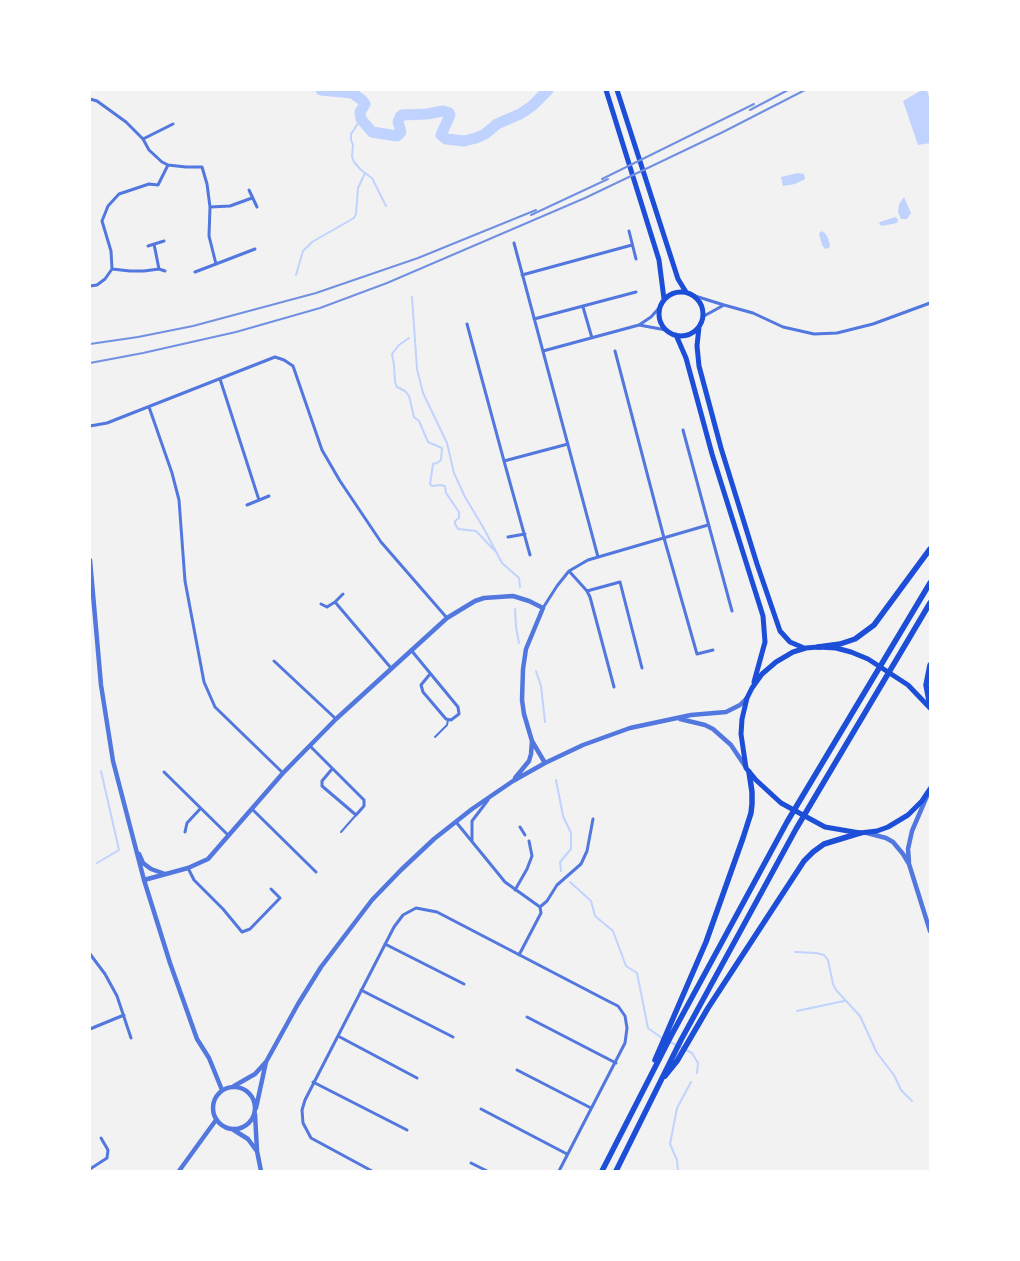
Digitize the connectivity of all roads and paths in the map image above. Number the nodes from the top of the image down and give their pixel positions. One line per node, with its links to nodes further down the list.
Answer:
1 (606, 90): 29 (main road)
2 (617, 90): 27 (main road)
3 (90, 99): 5 (street)
4 (174, 124): 5 (street)
5 (143, 139): 6 (street)
6 (168, 165): 9 (street); 20 (street)
7 (249, 190): 8 (street)
8 (252, 198): 9 (street); 10 (street)
9 (210, 207): 19 (street)
10 (257, 207)
11 (629, 231): 15 (street)
12 (164, 241): 14 (street)
13 (514, 243): 24 (street)
14 (154, 244): 16 (street); 21 (street)
15 (632, 245): 18 (street); 24 (street)
16 (148, 246)
17 (255, 249): 19 (street)
18 (636, 259)
19 (216, 264): 23 (street)
20 (112, 269): 21 (street); 25 (street)
21 (159, 269): 22 (street)
22 (166, 270)
23 (196, 272)
24 (522, 275): 35 (street)
25 (90, 286)
26 (636, 292): 32 (street)
27 (686, 292): 28 (main road); 29 (main road)
28 (695, 296): 31 (street); 34 (main road)
29 (664, 299): 33 (main road)
30 (930, 303): 31 (street)
31 (724, 305): 34 (street)
32 (582, 307): 35 (street); 41 (street)
33 (659, 308): 37 (street); 39 (main road)
34 (704, 316): 38 (main road)
35 (534, 319): 42 (street)
36 (467, 324): 49 (street)
37 (639, 325): 39 (street); 41 (street)
38 (699, 327): 40 (main road); 72 (main road)
39 (666, 330): 40 (main road)
40 (676, 336): 81 (main road)
41 (592, 338): 42 (street)
42 (543, 351): 48 (street)
43 (615, 351): 56 (street)
44 (220, 379): 45 (street); 51 (street); 70 (street)
45 (149, 407): 46 (street); 94 (street)
46 (90, 426)
47 (683, 430): 53 (street)
48 (568, 444): 49 (street); 59 (street)
49 (504, 462): 54 (street)
50 (269, 496): 51 (street)
51 (259, 500): 52 (street)
52 (247, 505)
53 (708, 525): 56 (street); 69 (street)
54 (525, 534): 55 (street); 58 (street)
55 (508, 537)
56 (664, 538): 59 (street); 74 (street)
57 (930, 549): 71 (highway)
58 (530, 556)
59 (598, 557): 61 (street)
60 (90, 560): 112 (street)
61 (570, 572): 63 (street); 68 (street)
62 (930, 583): 130 (highway)
63 (587, 591): 78 (street); 80 (street)
64 (343, 594): 65 (street)
65 (335, 602): 67 (street); 77 (street)
66 (930, 603): 134 (highway)
67 (321, 604)
68 (543, 608): 70 (street); 88 (street)
69 (732, 611)
70 (447, 618): 73 (street)
71 (818, 647): 72 (main road); 83 (main road)
72 (806, 648): 81 (main road)
73 (411, 650): 77 (street); 79 (street)
74 (713, 650)
75 (274, 661): 85 (street)
76 (930, 666): 83 (highway)
77 (391, 668): 85 (street)
78 (642, 668)
79 (430, 674): 86 (street); 86 (street)
80 (614, 687)
81 (752, 688): 82 (main road)
82 (747, 698): 84 (street); 92 (main road)
83 (930, 707)
84 (679, 718): 90 (street); 92 (street)
85 (336, 719): 89 (street)
86 (448, 720): 87 (lane)
87 (435, 738)
88 (532, 741): 90 (street); 95 (street)
89 (310, 746): 91 (street); 94 (street)
90 (545, 763): 95 (street)
91 (332, 769): 100 (street); 100 (street)
92 (747, 770): 107 (main road); 130 (highway)
93 (164, 772): 98 (street)
94 (283, 773): 99 (street)
95 (512, 781): 97 (street)
96 (930, 789): 106 (main road); 113 (street)
97 (491, 795): 102 (street); 110 (street)
98 (200, 809): 104 (street); 109 (street)
99 (252, 809): 109 (street); 115 (street)
100 (356, 815): 105 (lane)
101 (593, 819): 120 (street)
102 (456, 822): 110 (street); 135 (street)
103 (520, 827): 108 (street)
104 (185, 832)
105 (341, 832)
106 (867, 833): 107 (main road); 113 (street)
107 (860, 834): 134 (highway)
108 (525, 835)
109 (229, 836): 114 (street)
110 (472, 841): 119 (street)
111 (529, 841): 119 (street)
112 (134, 844): 116 (street); 117 (street)
113 (909, 866): 121 (street)
114 (188, 868): 116 (street); 118 (street)
115 (316, 872)
116 (167, 874): 117 (street)
117 (144, 880): 141 (street)
118 (270, 889)
119 (515, 890): 120 (street)
120 (540, 907): 124 (street)
121 (930, 931)
122 (385, 944): 124 (street); 125 (street); 126 (street)
123 (90, 954): 127 (street)
124 (519, 955): 136 (street)
125 (464, 984)
126 (361, 990): 131 (street); 132 (street)
127 (124, 1015): 129 (street); 133 (street)
128 (527, 1017): 136 (street)
129 (90, 1029)
130 (669, 1034): 158 (highway)
131 (338, 1036): 138 (street); 139 (street)
132 (453, 1037)
133 (131, 1038)
134 (674, 1059): 159 (highway)
135 (266, 1062): 140 (street); 144 (street)
136 (616, 1063): 142 (street)
137 (517, 1070): 142 (street)
138 (418, 1078)
139 (314, 1082): 147 (street); 155 (street)
140 (234, 1086): 141 (street); 144 (street)
141 (222, 1090): 145 (street)
142 (592, 1108): 150 (street)
143 (481, 1109): 150 (street)
144 (255, 1110): 146 (street); 149 (street)
145 (216, 1120): 146 (street); 153 (street)
146 (232, 1129): 149 (street)
147 (407, 1130)
148 (101, 1138): 152 (street)
149 (257, 1151): 154 (street)
150 (567, 1154): 157 (street)
151 (471, 1162): 156 (street)
152 (90, 1169)
153 (179, 1171)
154 (261, 1171)
155 (372, 1171)
156 (487, 1171)
157 (558, 1171)
158 (602, 1171)
159 (616, 1171)

